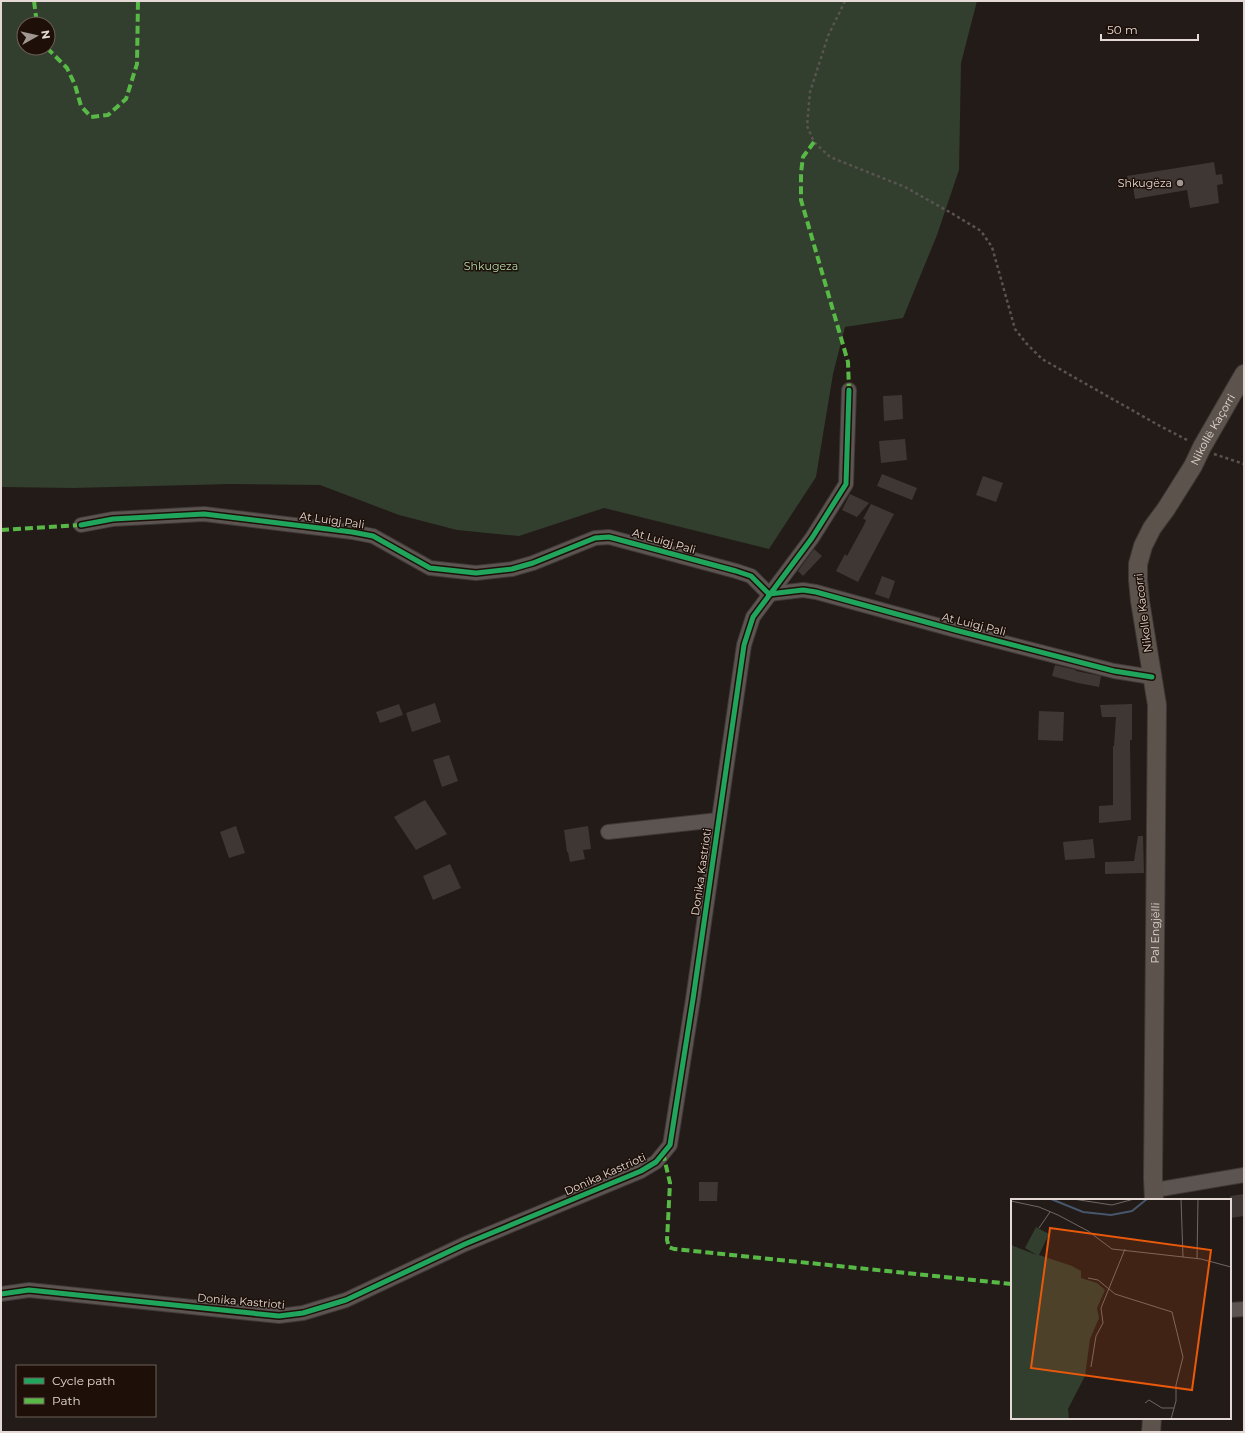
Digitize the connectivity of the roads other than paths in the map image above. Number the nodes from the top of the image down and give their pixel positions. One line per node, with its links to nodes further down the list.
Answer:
1 (1244, 374): 4 (main road, Nikollë Kaçorri)
2 (848, 390): 5 (street)
3 (82, 525): 5 (street, At Luigj Pali)
4 (1152, 528): 6 (main road, Nikolle Kacorri)
5 (769, 594): 6 (street, At Luigj Pali); 7 (street, Donika Kastrioti)
6 (1152, 676): 10 (main road, Pal Engjëlli)
7 (718, 820): 8 (street); 11 (street, Donika Kastrioti)
8 (608, 832)
9 (1244, 1175): 10 (street, Pal Engjëlli)
10 (1155, 1195)
11 (1, 1294)
12 (1244, 1309): 13 (street)
13 (1231, 1310)
14 (1152, 1419): 15 (main road)
15 (1151, 1432)

